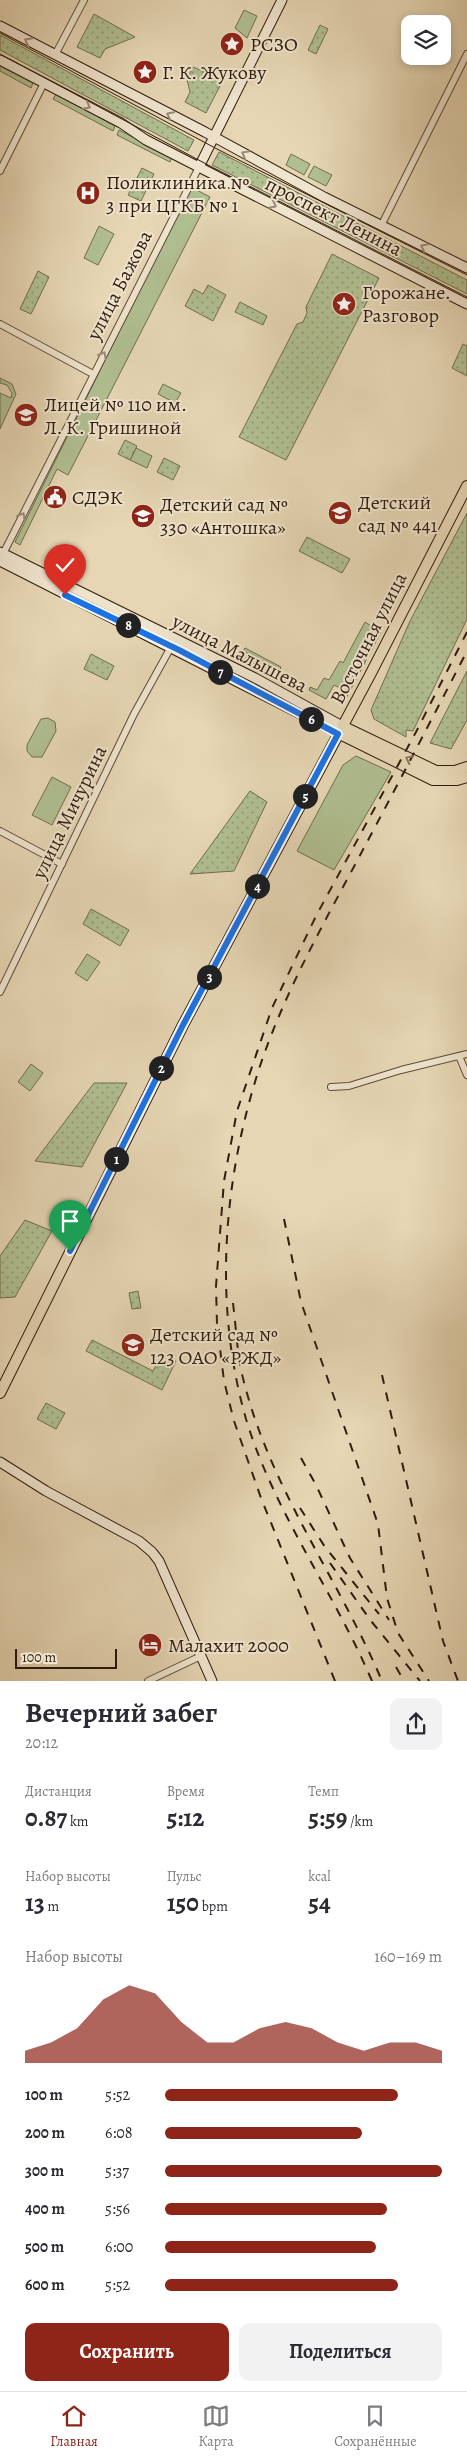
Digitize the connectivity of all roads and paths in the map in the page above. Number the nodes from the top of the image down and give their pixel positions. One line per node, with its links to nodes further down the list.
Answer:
1 (84, 0): 5 (street)
2 (282, 0): 8 (main road, улица Бажова)
3 (0, 26): 5 (main road, проспект Ленина, one-way to 3)
4 (467, 54): 11 (street)
5 (56, 56): 8 (main road, проспект Ленина, one-way to 5)
6 (0, 60): 7 (main road, проспект Ленина)
7 (44, 83): 9 (main road, проспект Ленина, one-way to 9); 10 (street)
8 (214, 137): 9 (main road, улица Бажова); 11 (main road, проспект Ленина, one-way to 8)
9 (199, 167): 13 (main road, проспект Ленина, one-way to 13); 15 (street, улица Бажова, one-way to 9)
10 (0, 171)
11 (381, 226): 12 (main road, проспект Ленина, one-way to 11)
12 (467, 268)
13 (467, 304)
14 (0, 324): 15 (street)
15 (93, 374): 17 (street, улица Бажова, one-way to 15)
16 (467, 486): 19 (main road, Восточная улица)
17 (1, 556): 18 (main road, улица Малышева); 19 (main road, улица Малышева)
18 (171, 647): 19 (main road, улица Малышева); 23 (street, улица Мичурина)
19 (340, 729): 20 (main road, улица Малышева, one-way to 19); 21 (main road, улица Малышева); 29 (main road, Восточная улица)
20 (467, 768)
21 (467, 777)
22 (0, 831): 23 (street)
23 (62, 864): 24 (street, улица Мичурина)
24 (0, 992)
25 (467, 1054): 26 (street)
26 (459, 1056): 27 (street); 28 (street)
27 (467, 1075)
28 (332, 1087)
29 (0, 1393)
30 (0, 1462): 31 (main road)
31 (201, 1656): 32 (street); 33 (main road)
32 (148, 1681)
33 (212, 1681)

